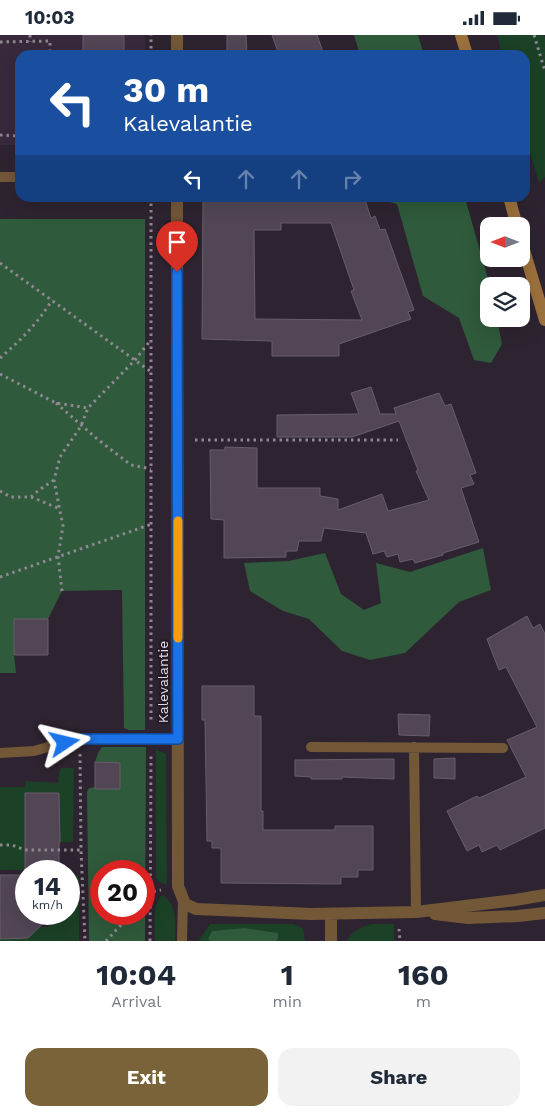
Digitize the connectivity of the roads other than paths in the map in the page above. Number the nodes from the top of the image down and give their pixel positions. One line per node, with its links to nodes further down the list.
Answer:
1 (177, 35): 3 (street)
2 (461, 35): 4 (main road)
3 (177, 50)
4 (466, 50)
5 (0, 177): 6 (lane)
6 (15, 177)
7 (177, 202): 12 (street, Kalevalantie)
8 (510, 202): 9 (main road)
9 (515, 217)
10 (529, 267): 11 (main road)
11 (545, 320)
12 (178, 739): 16 (lane); 18 (street, Kalevalantie)
13 (311, 747): 14 (lane)
14 (414, 747): 15 (lane); 19 (lane)
15 (503, 748)
16 (0, 753)
17 (545, 895): 19 (street)
18 (183, 898): 20 (street); 22 (lane)
19 (416, 912): 20 (street); 21 (street)
20 (331, 913): 23 (street)
21 (545, 913)
22 (182, 941)
23 (331, 941)

